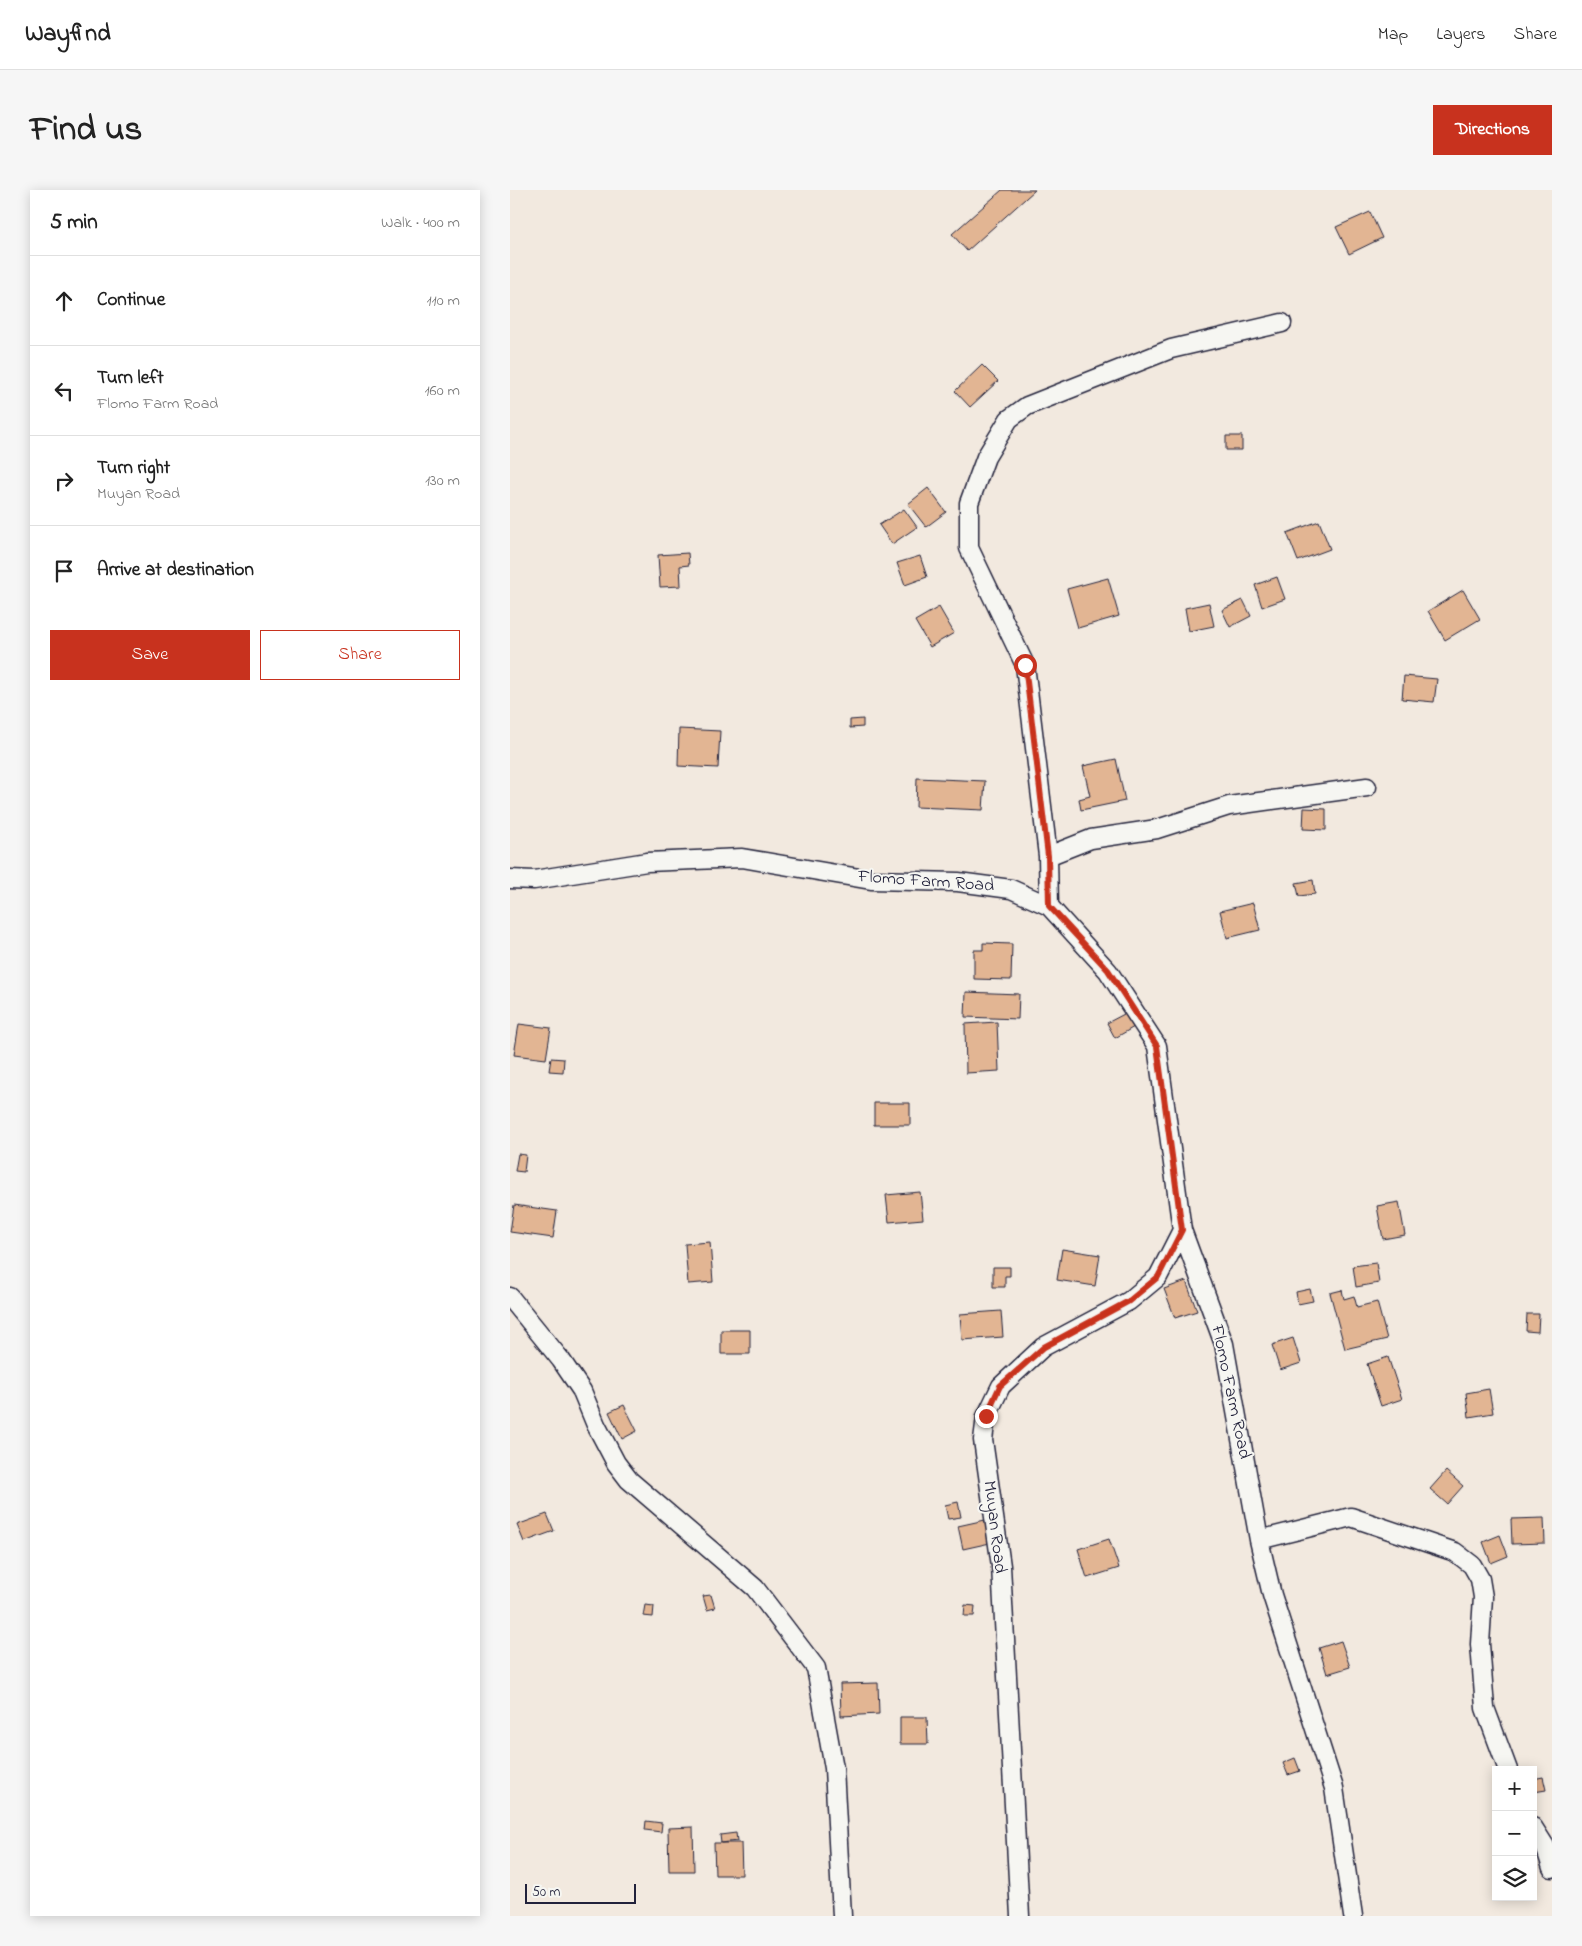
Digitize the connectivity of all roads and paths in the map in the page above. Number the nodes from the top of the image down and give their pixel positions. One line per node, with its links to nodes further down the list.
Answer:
1 (1282, 323): 3 (street)
2 (1367, 787): 3 (street)
3 (1048, 856): 5 (street)
4 (510, 879): 5 (street, Flomo Farm Road)
5 (1049, 906): 6 (street, Flomo Farm Road)
6 (1182, 1230): 8 (street, Flomo Farm Road); 13 (street, Muyan Road)
7 (510, 1296): 12 (street)
8 (1259, 1540): 9 (street); 14 (street, Flomo Farm Road)
9 (1507, 1766)
10 (1537, 1833): 11 (street)
11 (1552, 1868)
12 (842, 1916)
13 (1020, 1916)
14 (1353, 1916)

